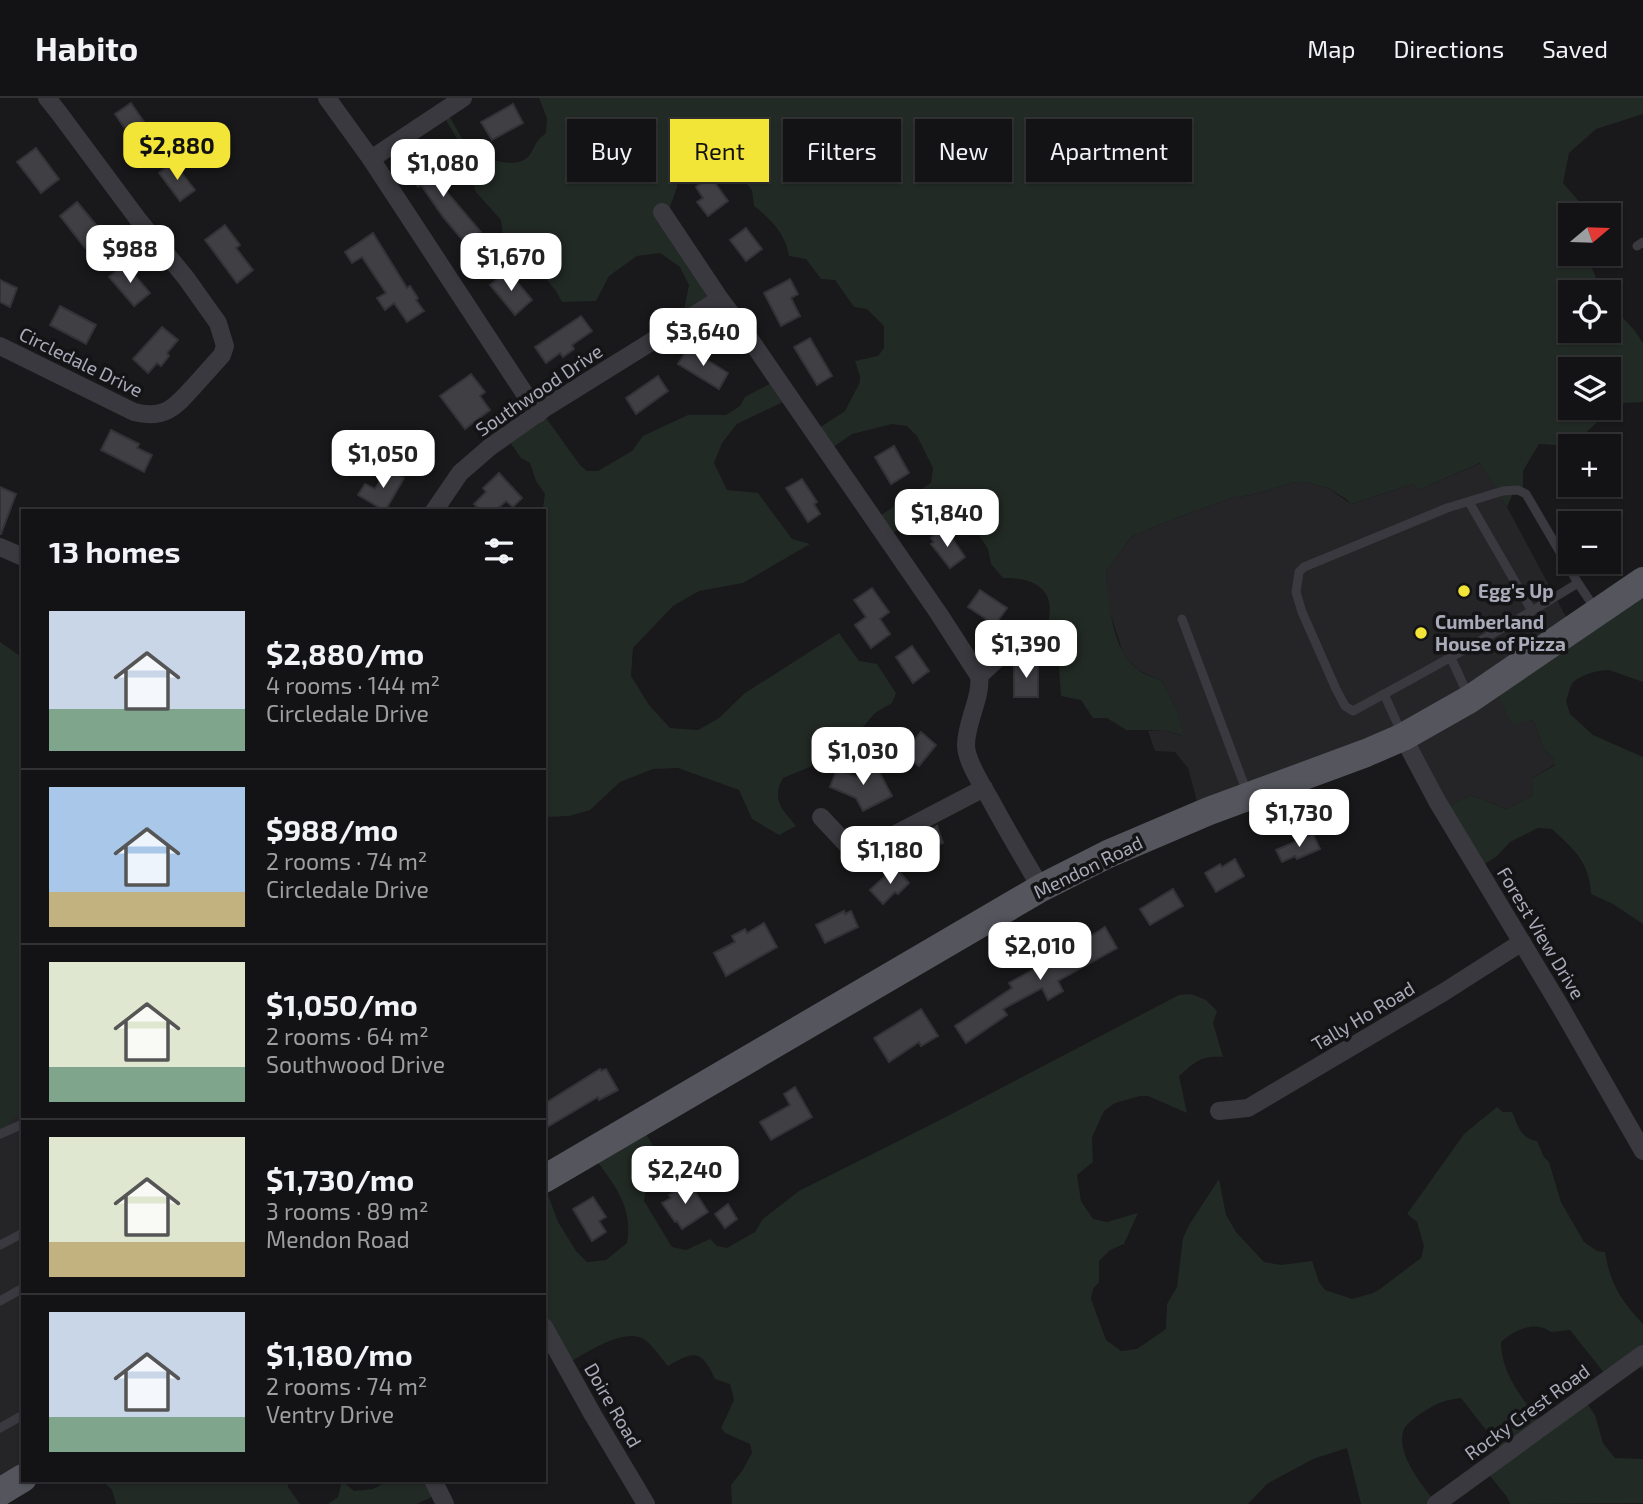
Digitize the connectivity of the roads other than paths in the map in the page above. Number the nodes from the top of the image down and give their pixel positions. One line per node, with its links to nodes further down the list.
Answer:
1 (47, 98): 7 (street, Circledale Drive)
2 (327, 98): 4 (street)
3 (463, 98): 4 (street)
4 (371, 159): 8 (street)
5 (662, 212): 6 (street)
6 (720, 299): 8 (street, Southwood Drive); 20 (street)
7 (0, 346)
8 (538, 414): 10 (street, Southwood Drive)
9 (1469, 502): 14 (lane); 15 (lane); 21 (lane)
10 (435, 509)
11 (0, 547): 12 (street)
12 (21, 556)
13 (1643, 581): 16 (main road, Mendon Road)
14 (1578, 583): 15 (lane); 16 (lane)
15 (1532, 611): 19 (lane)
16 (1597, 612): 22 (main road, Mendon Road)
17 (1182, 619): 25 (lane)
18 (1029, 629): 20 (street)
19 (1451, 658): 21 (lane); 22 (lane)
20 (979, 676): 24 (street)
21 (1384, 694): 23 (lane)
22 (1470, 699): 23 (main road, Mendon Road)
23 (1403, 737): 25 (main road, Mendon Road); 28 (street, Forest View Drive)
24 (984, 788): 26 (street); 27 (street)
25 (1249, 796): 27 (main road, Mendon Road)
26 (821, 817)
27 (1041, 888): 33 (main road, Mendon Road)
28 (1522, 942): 29 (street, Tally Ho Road); 32 (street, Forest View Drive)
29 (1219, 1111)
30 (21, 1125): 31 (lane)
31 (0, 1134)
32 (1643, 1151)
33 (546, 1178)
34 (21, 1234): 35 (lane)
35 (0, 1245)
36 (21, 1289): 37 (lane)
37 (0, 1301)
38 (546, 1331): 46 (street, Doire Road)
39 (1643, 1354): 47 (street, Rocky Crest Road)
40 (21, 1416): 41 (lane)
41 (0, 1428)
42 (21, 1479): 44 (main road)
43 (434, 1482): 45 (street)
44 (0, 1492)
45 (445, 1504)
46 (646, 1504)
47 (1436, 1504)

